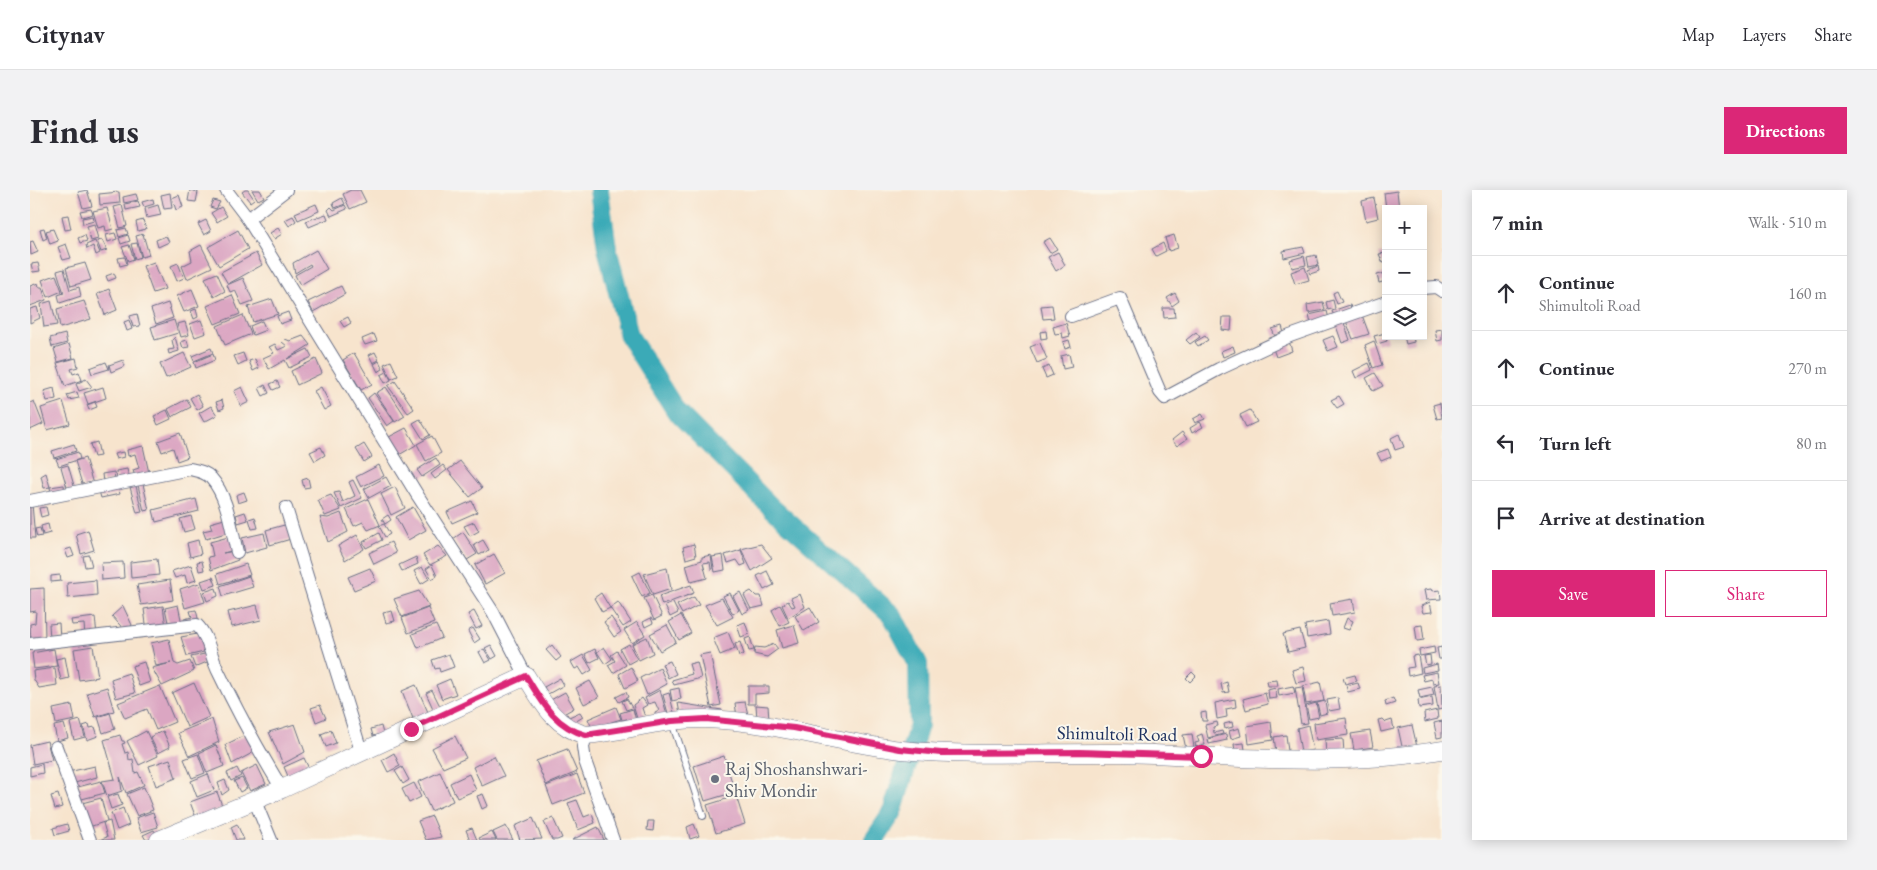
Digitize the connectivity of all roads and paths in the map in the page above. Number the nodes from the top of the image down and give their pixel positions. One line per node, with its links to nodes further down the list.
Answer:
1 (226, 190): 3 (street)
2 (286, 190): 3 (street)
3 (248, 219): 12 (street)
4 (1427, 288): 5 (street)
5 (1442, 291)
6 (1382, 303): 7 (street)
7 (1070, 316)
8 (30, 502): 10 (street)
9 (286, 508): 17 (street)
10 (237, 552)
11 (30, 644): 18 (street)
12 (526, 676): 14 (street); 17 (street)
13 (672, 721): 14 (street, Shimultoli Road); 16 (street, Shimultoli Road); 20 (lane)
14 (586, 735): 24 (street)
15 (56, 747): 21 (street)
16 (1442, 750)
17 (361, 751): 18 (street)
18 (282, 788): 19 (street)
19 (254, 800): 22 (street); 23 (street)
20 (703, 816)
21 (90, 840)
22 (159, 840)
23 (271, 840)
24 (613, 840)

